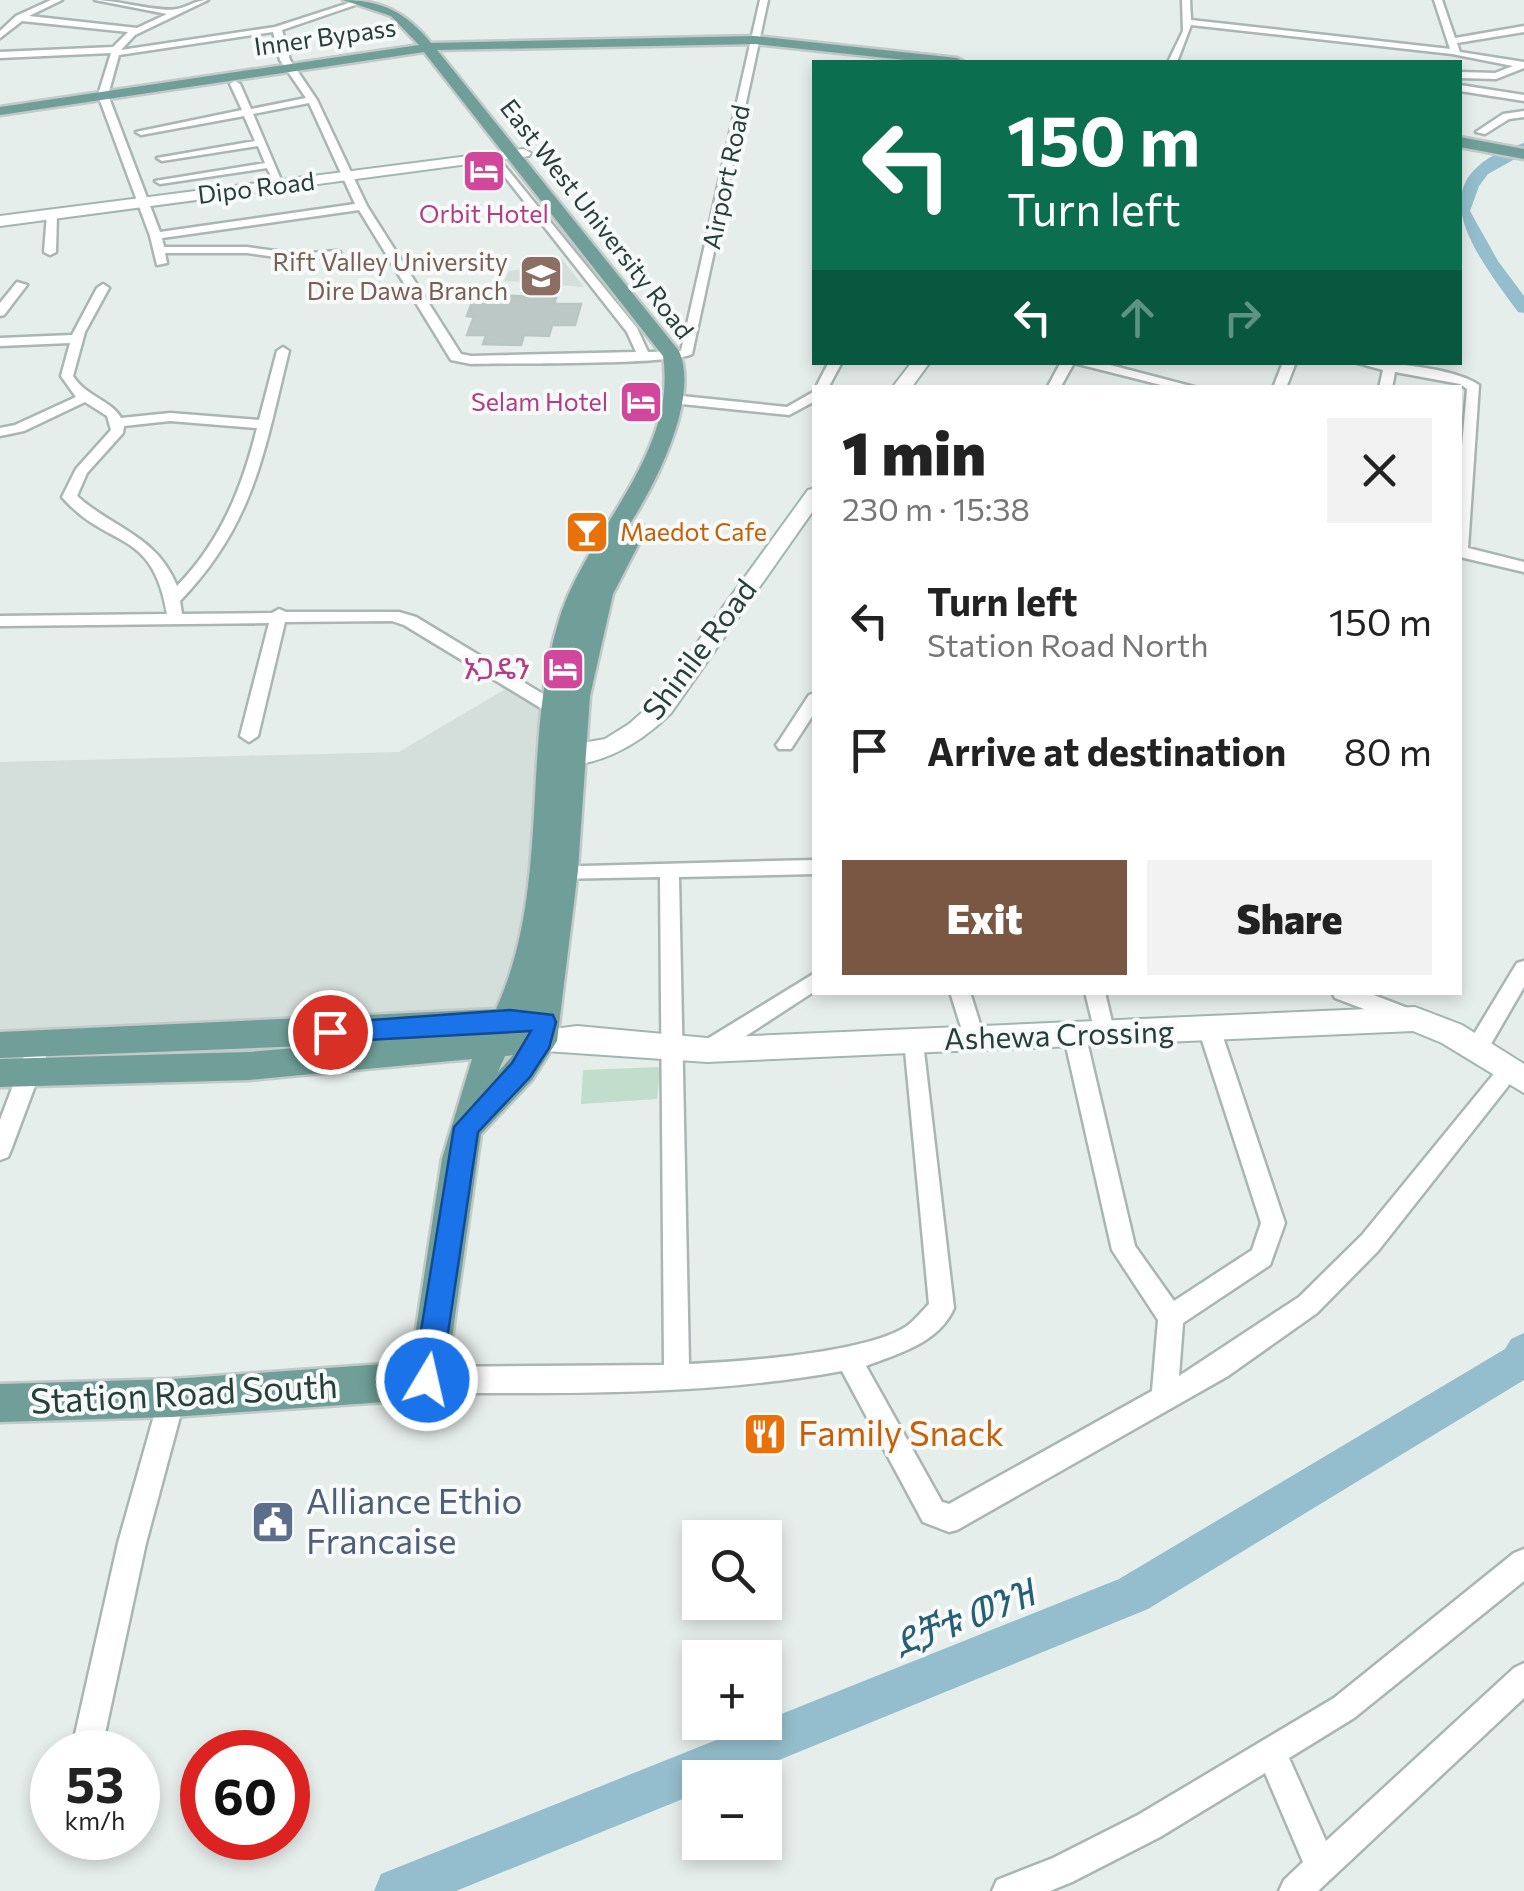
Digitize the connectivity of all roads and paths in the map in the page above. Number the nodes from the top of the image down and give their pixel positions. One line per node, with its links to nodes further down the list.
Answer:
1 (58, 0): 11 (street)
2 (99, 0): 10 (street)
3 (178, 0): 9 (street)
4 (204, 0): 9 (street)
5 (764, 0): 19 (street, Airport Road)
6 (1186, 0): 13 (street)
7 (1438, 0): 22 (street)
8 (358, 1): 16 (street); 20 (main road, East West University Road)
9 (190, 5): 10 (street)
10 (170, 12): 17 (street)
11 (20, 18): 15 (street); 17 (street)
12 (1508, 20): 14 (street)
13 (1189, 22): 22 (street); 26 (street)
14 (1524, 26): 22 (street)
15 (4, 27): 18 (street)
16 (277, 29): 21 (street); 28 (street)
17 (136, 30): 21 (street)
18 (0, 35)
19 (755, 42): 20 (main road, Inner Bypass); 24 (main road, Inner Bypass); 25 (main road, Inner Bypass); 64 (street, Airport Road)
20 (436, 50): 28 (main road, Inner Bypass); 45 (main road, East West University Road)
21 (116, 52): 23 (street); 32 (street)
22 (1455, 52): 27 (street)
23 (0, 55)
24 (912, 60)
25 (937, 60)
26 (1173, 60)
27 (1524, 65): 29 (street)
28 (291, 67): 32 (main road, Inner Bypass); 34 (street)
29 (1462, 75)
30 (235, 84): 36 (street)
31 (1462, 88): 33 (street)
32 (104, 97): 37 (main road, Inner Bypass); 51 (street)
33 (1524, 98)
34 (312, 100): 36 (street); 48 (street)
35 (184, 110): 39 (street)
36 (245, 112): 39 (street); 43 (street)
37 (0, 113)
38 (1524, 114): 41 (street)
39 (192, 122): 40 (street)
40 (141, 132)
41 (1480, 132)
42 (1462, 142): 44 (main road)
43 (260, 144): 46 (street); 47 (street)
44 (1524, 154)
45 (510, 155): 48 (street, Dipo Road); 64 (main road, East West University Road); 65 (street)
46 (162, 158)
47 (270, 165): 49 (street); 50 (street)
48 (348, 176): 50 (street, Dipo Road); 52 (street)
49 (160, 180)
50 (280, 185): 51 (street, Dipo Road)
51 (143, 202): 53 (street, Dipo Road); 56 (street)
52 (362, 206): 55 (street); 65 (street)
53 (52, 214): 54 (street, Dipo Road); 57 (street)
54 (0, 221)
55 (254, 222): 56 (street); 58 (street)
56 (156, 236): 58 (street)
57 (50, 252)
58 (261, 252): 59 (street)
59 (336, 254)
60 (103, 288): 61 (street)
61 (77, 338): 62 (street); 73 (street)
62 (0, 342)
63 (283, 351): 77 (street)
64 (678, 354): 65 (street); 75 (main road, East West University Road)
65 (644, 356)
66 (920, 365): 71 (street)
67 (940, 365): 72 (street)
68 (1094, 365): 70 (street)
69 (1390, 365): 80 (street)
70 (1168, 381)
71 (903, 385)
72 (924, 385)
73 (86, 396): 76 (street); 78 (street)
74 (812, 397): 75 (street)
75 (678, 399): 88 (main road, East West University Road)
76 (117, 423): 77 (street); 83 (street)
77 (264, 424): 83 (street)
78 (0, 432)
79 (810, 517): 91 (street, Shinile Road)
80 (1462, 528)
81 (1462, 552): 82 (street)
82 (1524, 567)
83 (173, 598): 85 (street)
84 (279, 614): 85 (street); 88 (street); 89 (street)
85 (175, 617): 86 (street)
86 (0, 620)
87 (812, 705): 90 (street)
88 (566, 711): 91 (main road, East West University Road)
89 (249, 736)
90 (785, 746)
91 (561, 762): 94 (main road, East West University Road)
92 (812, 866): 93 (street)
93 (669, 869): 94 (street); 110 (street)
94 (554, 872): 103 (main road, East West University Road); 104 (main road, East West University Road)
95 (1524, 969): 112 (street)
96 (812, 983): 111 (street)
97 (961, 995): 108 (street)
98 (1095, 995): 106 (street)
99 (1341, 995): 102 (street)
100 (1371, 997): 101 (street)
101 (1415, 1019): 102 (street, Ashewa Crossing); 112 (street, Ashewa Crossing)
102 (1347, 1023): 105 (street, Ashewa Crossing)
103 (502, 1031): 104 (main road); 113 (main road); 115 (main road, East West University Road)
104 (542, 1031): 110 (street, Ashewa Crossing); 115 (main road)
105 (1210, 1031): 106 (street, Ashewa Crossing); 117 (street)
106 (1089, 1036): 108 (street, Ashewa Crossing); 117 (street)
107 (916, 1040): 108 (street, Ashewa Crossing); 111 (street, Ashewa Crossing); 118 (street)
108 (974, 1040)
109 (0, 1045): 113 (main road)
110 (672, 1049): 111 (street, Ashewa Crossing); 119 (street)
111 (707, 1050)
112 (1476, 1050): 114 (street, Ashewa Crossing)
113 (23, 1062): 116 (street)
114 (1516, 1076): 122 (street)
115 (466, 1127): 120 (main road, East West University Road)
116 (0, 1150)
117 (1172, 1317): 122 (street)
118 (850, 1360): 119 (street); 122 (street)
119 (677, 1377): 120 (street)
120 (427, 1380): 121 (main road, Station Road South)
121 (172, 1398): 123 (main road, Station Road South); 126 (street)
122 (1164, 1398)
123 (0, 1403)
124 (1524, 1563): 127 (street)
125 (1524, 1678): 128 (street)
126 (91, 1730)
127 (1272, 1753): 128 (street); 129 (street)
128 (1321, 1866): 130 (street)
129 (1008, 1891)
130 (1295, 1891)

